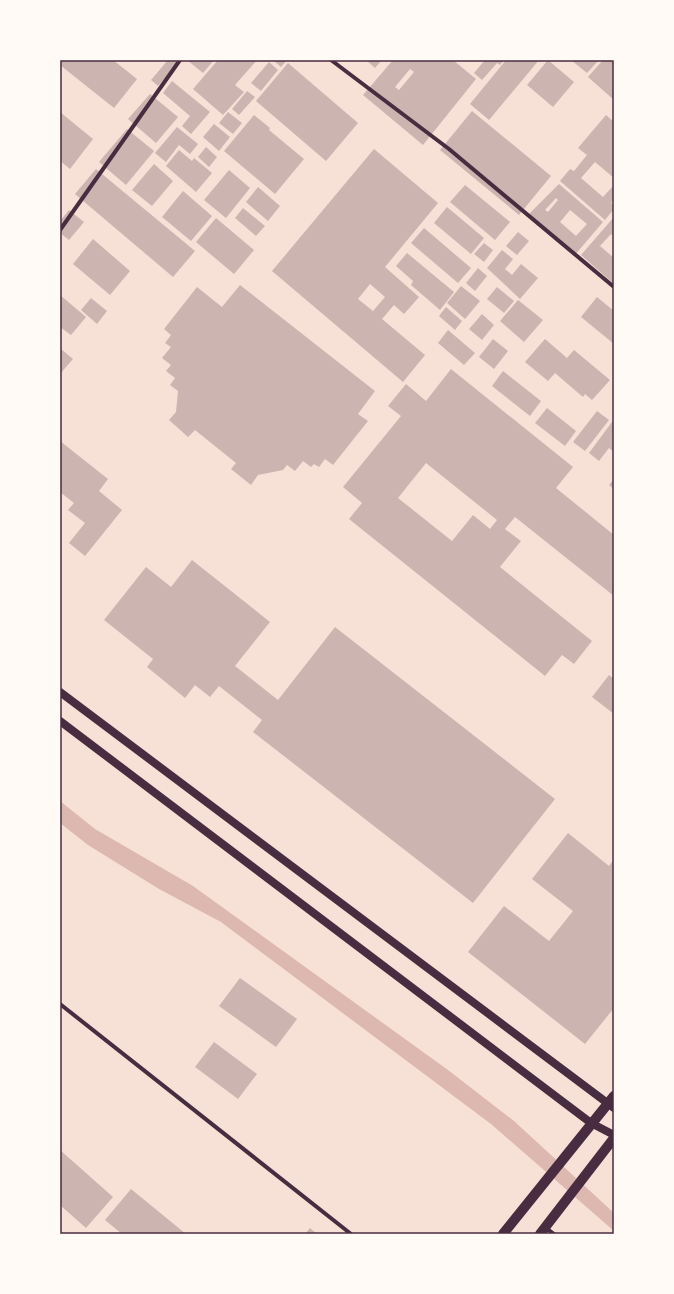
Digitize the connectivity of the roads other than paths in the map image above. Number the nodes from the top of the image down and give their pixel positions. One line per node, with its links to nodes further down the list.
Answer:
1 (180, 60): 3 (street)
2 (331, 60): 4 (street)
3 (60, 230)
4 (614, 287)
5 (60, 692): 9 (main road)
6 (60, 722): 10 (main road)
7 (60, 1004): 14 (street)
8 (614, 1096): 9 (main road)
9 (610, 1106): 10 (main road)
10 (591, 1123): 11 (main road); 15 (main road)
11 (614, 1134)
12 (614, 1138): 13 (main road)
13 (548, 1229)
14 (351, 1234)
15 (503, 1234)

